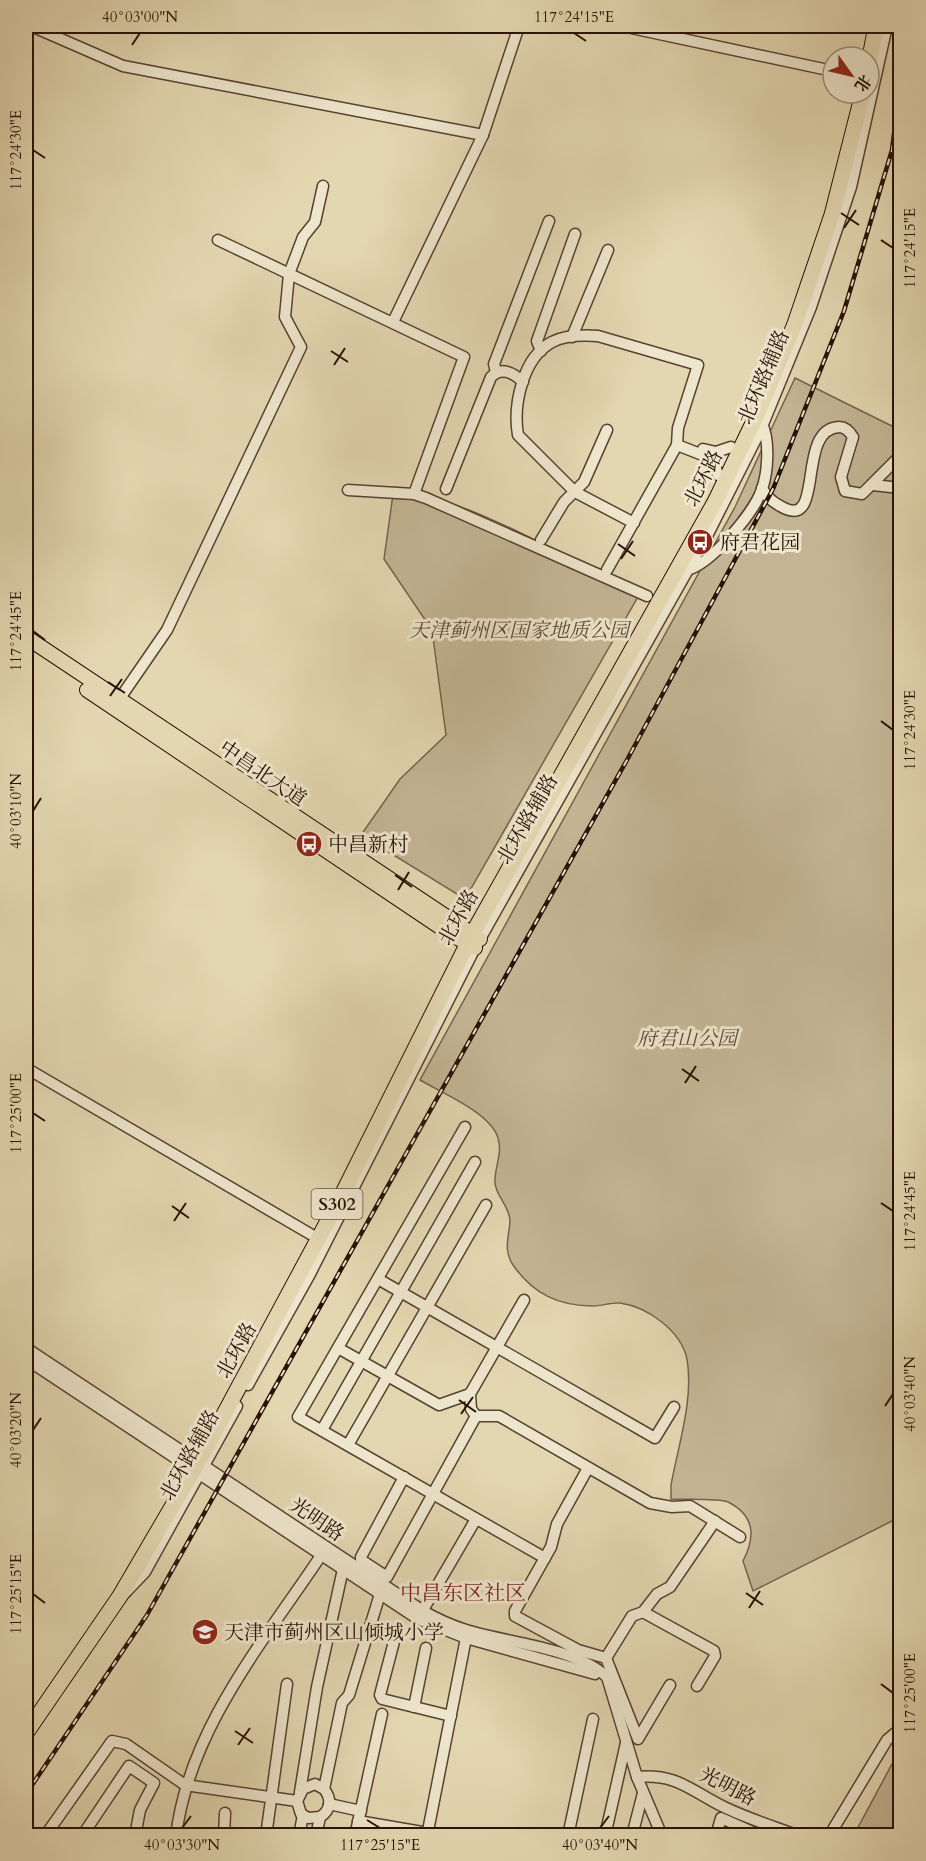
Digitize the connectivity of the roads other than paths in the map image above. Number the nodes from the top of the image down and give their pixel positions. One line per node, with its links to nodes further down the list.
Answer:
1 (31, 26): 14 (street)
2 (519, 26): 14 (street)
3 (622, 26): 10 (street)
4 (867, 26): 7 (highway)
5 (876, 26): 8 (highway)
6 (887, 26): 9 (street, 北环路辅路)
7 (863, 45)
8 (872, 45)
9 (881, 48)
10 (821, 68)
11 (851, 105): 29 (highway, 北环路 / S302)
12 (860, 105): 26 (highway, 北环路 / S302)
13 (867, 105): 26 (street, 北环路辅路)
14 (483, 135): 21 (street)
15 (323, 186): 20 (street)
16 (549, 221): 24 (street)
17 (575, 234): 23 (street)
18 (218, 240): 20 (street)
19 (608, 250): 22 (street)
20 (289, 273): 21 (street); 46 (street)
21 (393, 322): 37 (street)
22 (572, 337): 23 (street); 28 (street)
23 (541, 351): 25 (street)
24 (496, 372): 25 (street); 34 (street)
25 (523, 382): 36 (street)
26 (760, 420): 38 (street); 42 (highway, 北环路 / S302)
27 (607, 430): 36 (street)
28 (678, 442): 29 (street); 31 (street); 39 (street)
29 (731, 447): 31 (highway, 北环路 / S302)
30 (900, 456): 32 (street)
31 (718, 475): 47 (highway, 北环路 / S302)
32 (873, 485): 33 (street); 38 (street)
33 (900, 488)
34 (446, 489)
35 (348, 490): 37 (street)
36 (575, 492): 39 (street); 40 (street)
37 (414, 494): 43 (street)
38 (762, 495): 42 (street)
39 (634, 523): 41 (street)
40 (542, 540)
41 (607, 570)
42 (683, 570): 47 (highway, 北环路 / S302)
43 (647, 596)
44 (26, 637): 46 (main road, 中昌北大道)
45 (26, 648): 46 (main road, 中昌北大道)
46 (116, 703): 47 (main road, 中昌北大道)
47 (469, 939): 52 (highway, 北环路 / S302); 68 (highway, 北环路 / S302)
48 (26, 1068): 52 (street)
49 (465, 1127): 53 (street)
50 (475, 1162): 54 (street)
51 (486, 1205): 56 (street)
52 (312, 1234): 68 (highway, 北环路 / S302)
53 (378, 1279): 54 (street); 59 (street)
54 (401, 1292): 56 (street); 61 (street)
55 (524, 1300): 57 (street)
56 (427, 1308): 57 (street); 62 (street)
57 (496, 1347): 63 (street); 64 (street)
58 (26, 1348): 68 (street, 光明路)
59 (338, 1348): 61 (street); 66 (street)
60 (26, 1359): 68 (street, 光明路)
61 (362, 1361): 62 (street); 66 (street)
62 (388, 1376): 63 (street); 67 (street)
63 (470, 1394): 65 (street)
64 (674, 1407)
65 (476, 1416): 69 (street); 71 (street)
66 (322, 1431): 67 (street)
67 (348, 1445): 70 (street)
68 (196, 1465): 75 (street, 光明路); 80 (street, 光明路); 92 (highway, 北环路 / S302); 95 (highway, 北环路 / S302)
69 (588, 1468): 73 (street); 76 (street)
70 (404, 1478): 71 (street); 71 (street)
71 (433, 1495): 72 (street)
72 (476, 1519): 76 (street); 80 (street)
73 (715, 1521): 74 (street); 79 (street)
74 (740, 1537)
75 (322, 1554): 77 (street, 光明路); 98 (street)
76 (545, 1558): 84 (street)
77 (343, 1569): 78 (street, 光明路); 101 (street)
78 (380, 1594): 80 (street, 光明路); 99 (street)
79 (643, 1612): 84 (street); 88 (street)
80 (420, 1615): 82 (street, 光明路); 85 (street, 光明路)
81 (396, 1634): 89 (street)
82 (466, 1638): 85 (street, 光明路); 91 (street)
83 (426, 1648): 89 (street)
84 (606, 1658): 87 (street)
85 (607, 1677): 96 (street)
86 (287, 1684): 102 (street)
87 (670, 1685)
88 (697, 1686)
89 (414, 1707): 91 (street)
90 (382, 1714): 106 (street)
91 (451, 1716): 110 (street)
92 (26, 1717)
93 (593, 1719): 119 (street)
94 (900, 1730): 126 (street)
95 (26, 1733)
96 (626, 1743): 97 (street); 120 (street)
97 (637, 1777): 100 (street); 125 (street, 光明路)
98 (185, 1785): 102 (street); 111 (street); 113 (street)
99 (324, 1789): 101 (street); 103 (street)
100 (643, 1793): 121 (street); 122 (street)
101 (298, 1797): 102 (street); 105 (street)
102 (272, 1798): 115 (street)
103 (329, 1804): 106 (street); 107 (street)
104 (225, 1813): 114 (street)
105 (303, 1815): 107 (street); 116 (street)
106 (360, 1816): 110 (street); 118 (street)
107 (320, 1817): 117 (street)
108 (744, 1832): 123 (street); 124 (street)
109 (86, 1834): 112 (street)
110 (428, 1834)
111 (45, 1836)
112 (135, 1836)
113 (176, 1836)
114 (224, 1836)
115 (266, 1836)
116 (299, 1836)
117 (316, 1836)
118 (355, 1836)
119 (568, 1836)
120 (605, 1836)
121 (633, 1836)
122 (662, 1836)
123 (716, 1836)
124 (762, 1836)
125 (799, 1836)
126 (829, 1836)

